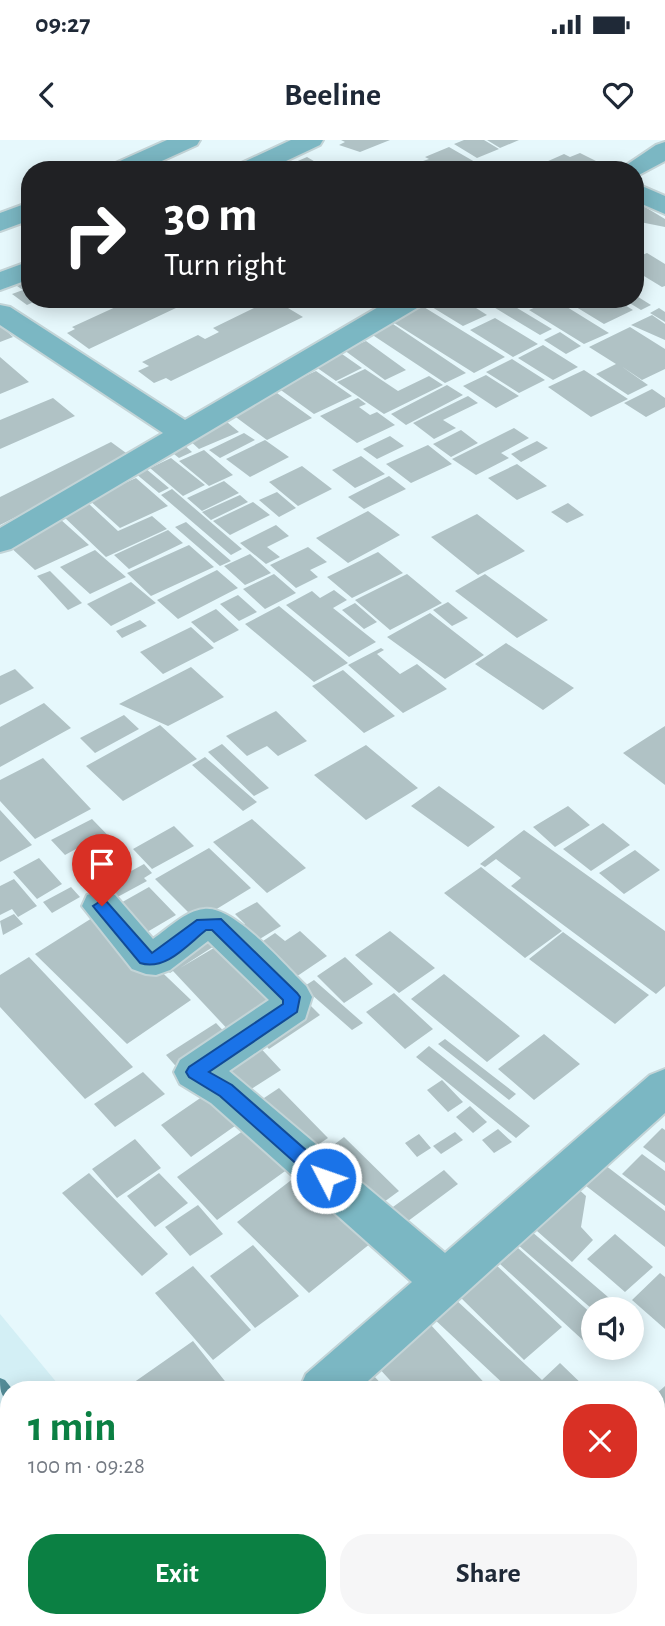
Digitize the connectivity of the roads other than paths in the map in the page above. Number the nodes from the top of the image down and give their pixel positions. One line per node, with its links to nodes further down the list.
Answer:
1 (188, 140): 4 (street)
2 (310, 140): 5 (street)
3 (665, 150): 6 (street)
4 (140, 161)
5 (265, 161)
6 (644, 163)
7 (644, 196): 8 (street)
8 (665, 206)
9 (21, 214): 10 (street)
10 (0, 223)
11 (21, 273): 12 (street)
12 (0, 282)
13 (397, 308): 15 (street)
14 (0, 313): 15 (street)
15 (184, 433): 16 (street)
16 (0, 542)
17 (102, 906): 19 (street)
18 (665, 1087): 19 (street)
19 (446, 1283): 20 (street)
20 (333, 1381)

